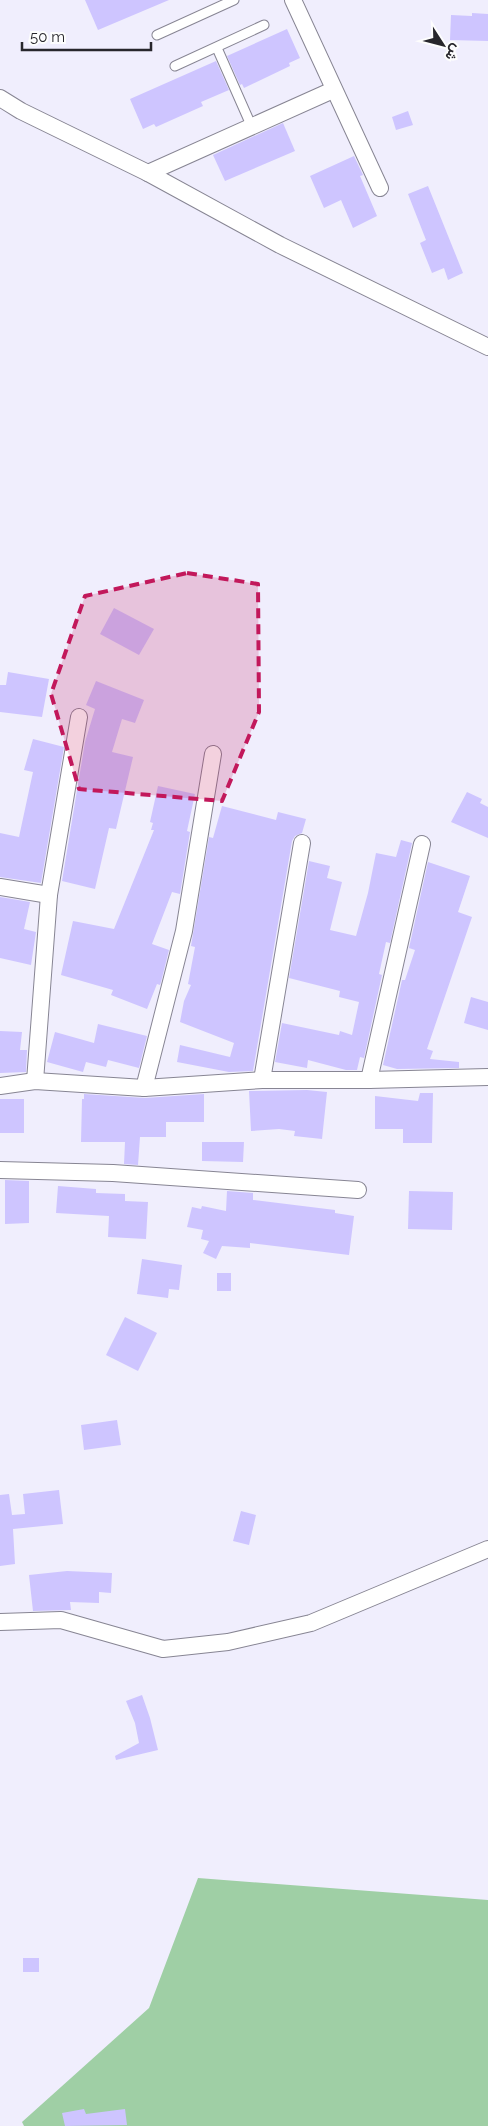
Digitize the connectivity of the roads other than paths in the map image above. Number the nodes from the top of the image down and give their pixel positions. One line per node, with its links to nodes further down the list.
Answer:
1 (234, 0): 4 (lane)
2 (293, 0): 7 (street)
3 (264, 25): 5 (lane)
4 (156, 35)
5 (217, 48): 6 (lane); 9 (lane)
6 (175, 66)
7 (334, 90): 9 (street); 11 (street)
8 (0, 98): 10 (street)
9 (251, 125): 10 (street)
10 (148, 172): 12 (street)
11 (380, 188)
12 (488, 347)
13 (79, 717): 18 (street)
14 (213, 754): 24 (street)
15 (302, 843): 20 (street)
16 (422, 844): 21 (street)
17 (0, 887): 18 (street)
18 (50, 895): 22 (street)
19 (488, 1077): 21 (street)
20 (262, 1080): 21 (street); 24 (street)
21 (369, 1080)
22 (35, 1081): 23 (street); 24 (street)
23 (0, 1086)
24 (144, 1088)
25 (0, 1170): 26 (street)
26 (358, 1190)
27 (488, 1550): 28 (street)
28 (0, 1622)

